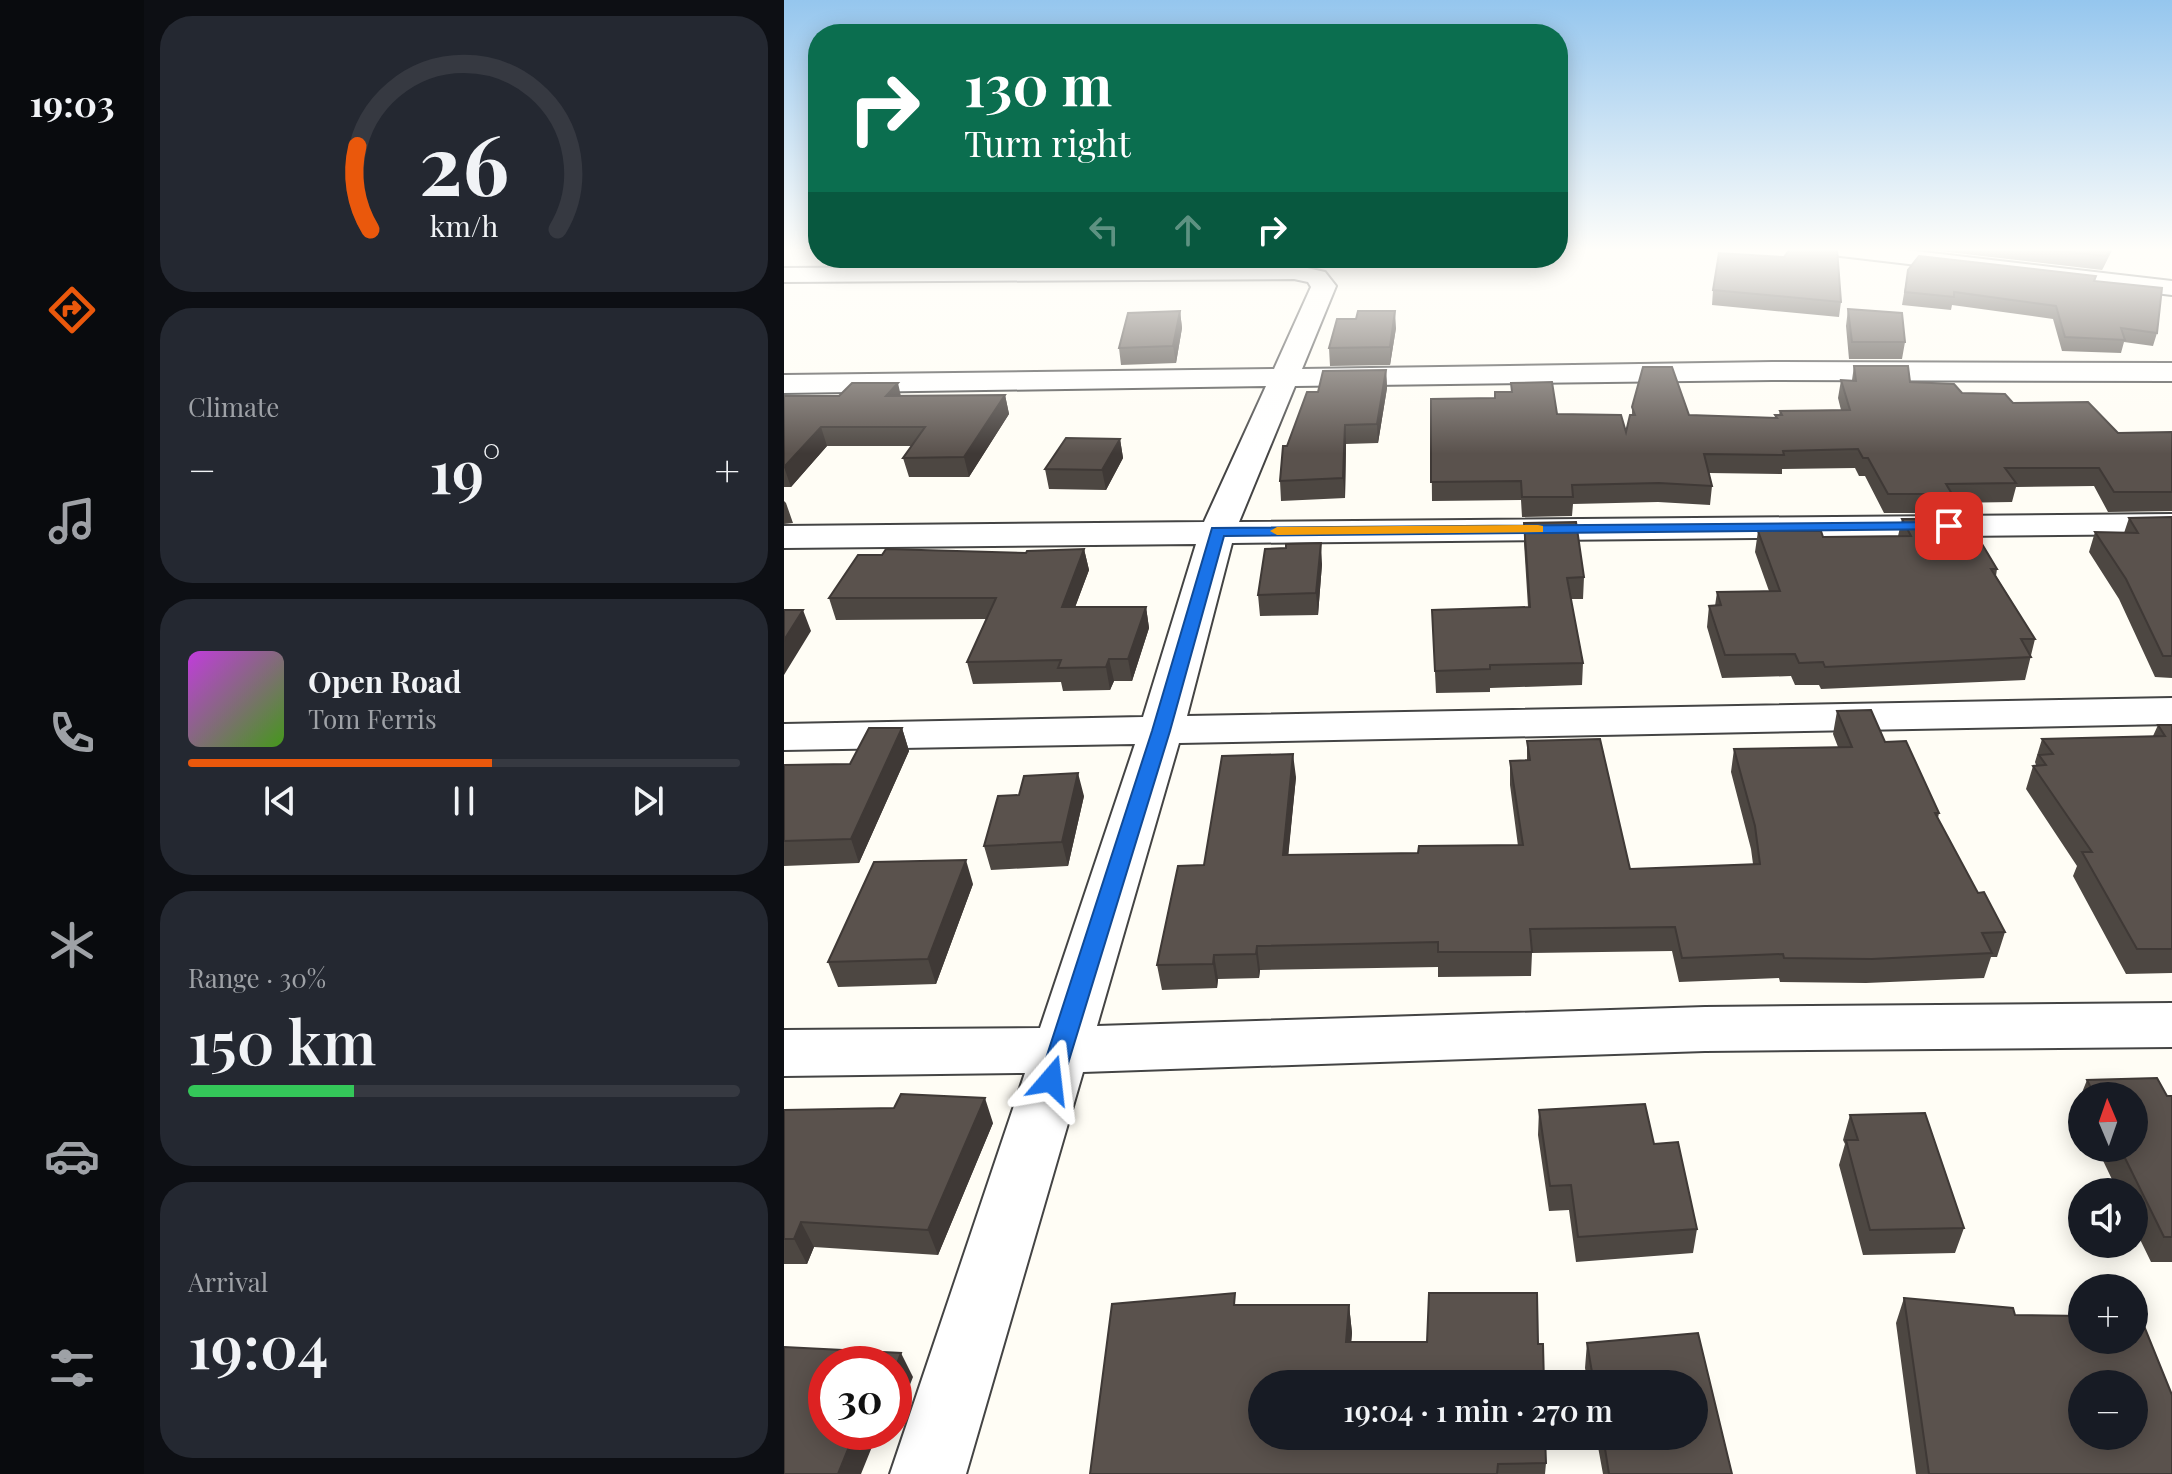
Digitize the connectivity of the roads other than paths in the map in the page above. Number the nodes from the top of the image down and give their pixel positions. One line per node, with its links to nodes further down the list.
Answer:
1 (1311, 317): 3 (street)
2 (2172, 372): 3 (street)
3 (1286, 379): 4 (street); 6 (street)
4 (784, 384)
5 (2172, 524): 6 (street)
6 (1218, 531): 7 (street); 9 (street)
7 (784, 537)
8 (2172, 711): 9 (street)
9 (1161, 731): 10 (street); 12 (street)
10 (784, 737)
11 (2172, 1025): 12 (street)
12 (1060, 1050): 13 (street); 14 (street)
13 (784, 1053)
14 (928, 1474)

